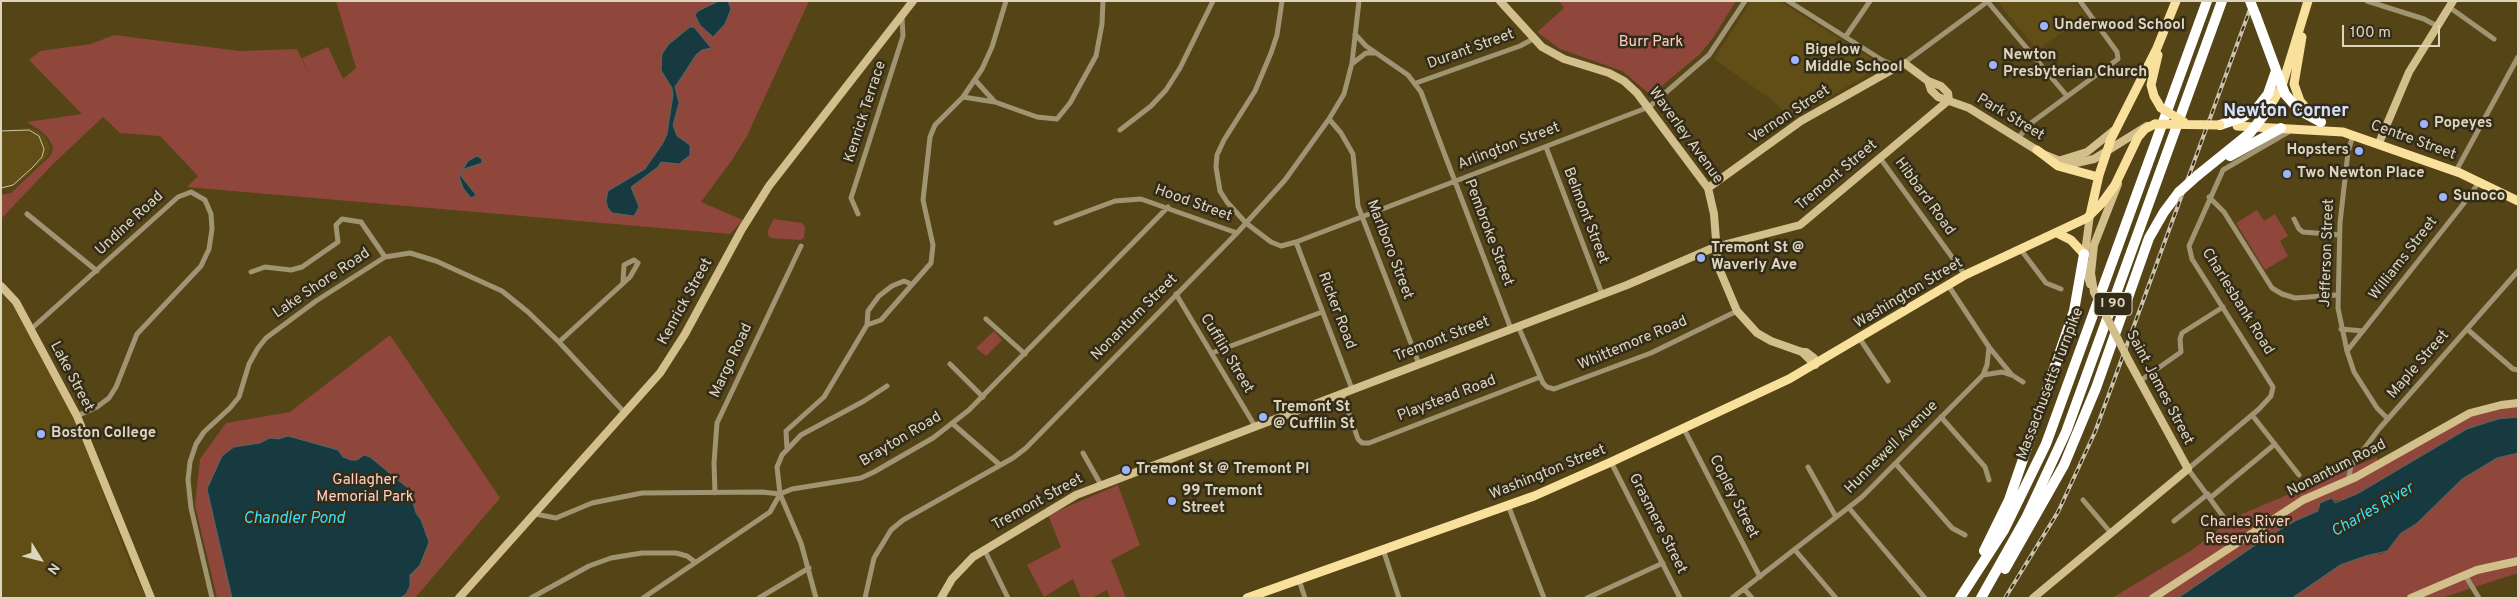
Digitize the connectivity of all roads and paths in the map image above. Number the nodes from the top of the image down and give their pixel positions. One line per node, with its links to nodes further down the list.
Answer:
1 (913, 1): 20 (street, Kenrick Street)
2 (1006, 1): 34 (street)
3 (1103, 1): 40 (street)
4 (1213, 1): 53 (street)
5 (1282, 1): 78 (street, Arlington Street)
6 (1359, 1): 23 (street, Nonantum Street)
7 (1500, 1): 25 (street, Waverley Avenue)
8 (1745, 1): 42 (street, Arlington Street)
9 (1788, 1): 24 (street, Park Street)
10 (1870, 1): 24 (street)
11 (2080, 1): 37 (street)
12 (2176, 1): 22 (main road)
13 (2207, 1): 178 (highway, Massachusetts Turnpike / I 90)
14 (2222, 1): 199 (highway, Massachusetts Turnpike / I 90)
15 (2250, 1): 32 (highway, bridge)
16 (2308, 1): 36 (main road); 44 (main road)
17 (2367, 1): 21 (street)
18 (1987, 2): 31 (street, Vernon Street); 37 (street)
19 (2451, 4): 21 (street); 26 (street)
20 (902, 17): 74 (street, Kenrick Terrace); 133 (street, Kenrick Street)
21 (2437, 26): 57 (street)
22 (2166, 29): 46 (main road, bridge); 52 (main road)
23 (1355, 34): 27 (street); 30 (street, Nonantum Street)
24 (1846, 36): 29 (street, Park Street)
25 (1533, 39): 35 (street, Durant Street); 42 (street, Waverley Avenue)
26 (2494, 39)
27 (1375, 53): 30 (street); 35 (street)
28 (2518, 57): 65 (street)
29 (1882, 60): 31 (street, Park Street); 33 (street)
30 (1352, 63): 43 (street, Nonantum Street)
31 (1900, 65): 33 (street, Vernon Street); 39 (street, Park Street)
32 (2276, 71): 36 (highway); 47 (highway)
33 (1881, 76): 69 (street, Vernon Street)
34 (975, 80): 38 (street); 40 (street)
35 (1416, 83): 67 (street, Pembroke Street)
36 (2282, 86): 41 (main road); 44 (highway)
37 (2067, 96): 56 (street)
38 (963, 97): 40 (street); 94 (street)
39 (1949, 100): 56 (street, Park Street); 61 (street, Tremont Street)
40 (994, 102)
41 (2271, 106): 48 (main road); 49 (highway)
42 (1649, 107): 58 (street, Arlington Street); 69 (street, Waverley Avenue)
43 (1329, 119): 75 (street, Marlboro Street); 78 (street, Nonantum Street)
44 (2321, 122): 54 (main road)
45 (2155, 124): 46 (main road, bridge); 60 (street, Park Street); 64 (main road, Washington Street)
46 (2188, 124): 47 (main road, bridge)
47 (2220, 125): 48 (main road)
48 (2237, 126): 49 (main road, Centre Street)
49 (2255, 127): 50 (main road, Centre Street); 63 (highway)
50 (2281, 128): 51 (main road, Centre Street); 63 (highway)
51 (2295, 128): 54 (main road, Centre Street); 70 (street, Charlesbank Road)
52 (2115, 129): 60 (main road); 62 (street)
53 (1120, 130)
54 (2343, 132): 55 (main road, Centre Street)
55 (2353, 135): 57 (main road, Centre Street); 82 (street, Jefferson Street)
56 (2018, 138): 59 (street, Park Street)
57 (2379, 143): 65 (main road, Centre Street)
58 (1546, 147): 67 (street, Arlington Street); 100 (street, Belmont Street)
59 (2037, 150): 62 (street, Park Street); 66 (main road)
60 (2105, 154): 62 (street, Park Street); 66 (main road)
61 (1880, 158): 85 (street, Tremont Street); 92 (street, Hibbard Road)
62 (2056, 160)
63 (2211, 165): 199 (highway, bridge)
64 (2123, 170): 76 (main road, Washington Street); 98 (street, Saint James Street)
65 (2458, 172): 68 (main road, Centre Street)
66 (2098, 177): 76 (main road)
67 (1456, 181): 75 (street, Arlington Street); 107 (street, Pembroke Street)
68 (2479, 181): 71 (main road, Centre Street); 111 (street, Williams Street)
69 (1708, 188): 85 (street, Waverley Avenue)
70 (2209, 197): 101 (street); 102 (street, Charlesbank Road)
71 (2518, 201)
72 (1168, 207): 79 (street, Hood Street); 80 (street, Hood Street); 117 (street, Brayton Road)
73 (27, 214): 90 (street)
74 (858, 214)
75 (1361, 215): 83 (street, Arlington Street); 119 (street, Marlboro Street)
76 (2090, 215): 81 (main road, Washington Street); 87 (street, Saint James Street)
77 (2294, 219): 82 (street)
78 (1246, 223): 80 (street, Nonantum Street); 83 (street, Arlington Street)
79 (1056, 224)
80 (1237, 233): 99 (street, Nonantum Street)
81 (2057, 233): 86 (main road, Washington Street); 87 (main road)
82 (2338, 235): 101 (street, Jefferson Street)
83 (1296, 242): 104 (street, Ricker Road)
84 (801, 246): 155 (street, Margo Road)
85 (1715, 247): 100 (street, Tremont Street); 103 (street, Waverley Avenue)
86 (2021, 250): 92 (main road, Washington Street); 97 (street)
87 (2084, 254): 98 (street, Saint James Street); 178 (highway)
88 (385, 256): 91 (street); 113 (street, Lake Shore Road); 180 (street, Lake Shore Road)
89 (2518, 270): 109 (street, Maple Street)
90 (97, 271): 110 (street, Undine Road); 135 (street, Undine Road)
91 (251, 272)
92 (1965, 275): 95 (main road, Washington Street)
93 (623, 282): 113 (street)
94 (911, 284): 106 (street); 106 (street)
95 (1948, 285): 112 (main road, Washington Street); 114 (street)
96 (1, 286): 110 (street, Lake Street)
97 (2062, 289)
98 (2094, 292): 126 (street, Saint James Street, bridge)
99 (1176, 294): 116 (street, Cufflin Street); 147 (street, Nonantum Street)
100 (1602, 294): 107 (street, Tremont Street)
101 (2336, 296): 108 (street, Jefferson Street)
102 (2222, 307): 126 (street); 134 (street, Charlesbank Road)
103 (1737, 311): 120 (street, Waverley Avenue); 124 (street, Whittemore Road)
104 (1322, 312): 116 (street); 129 (street, Ricker Road)
105 (986, 319): 117 (street)
106 (867, 325): 142 (street)
107 (1515, 327): 119 (street, Tremont Street); 124 (street)
108 (2341, 329): 111 (street); 115 (street, Jefferson Street)
109 (2467, 329): 121 (street); 137 (street, Maple Street)
110 (30, 330): 135 (street, Lake Street)
111 (2363, 331): 115 (street, Williams Street)
112 (1860, 339): 120 (main road, Washington Street); 125 (street)
113 (559, 342): 133 (street, Lake Shore Road)
114 (1989, 347): 122 (street); 123 (street)
115 (2347, 351): 137 (street, Jefferson Street)
116 (1212, 353): 139 (street, Cufflin Street)
117 (1025, 354): 131 (street, Brayton Road)
118 (950, 364): 131 (street)
119 (1419, 364): 129 (street, Tremont Street)
120 (1815, 365): 140 (main road, Washington Street)
121 (2518, 370)
122 (1983, 375): 123 (street); 136 (street, Hunnewell Avenue)
123 (2012, 375): 127 (street)
124 (1540, 377): 130 (street, Playstead Road)
125 (1888, 381)
126 (2140, 381): 144 (street, Saint James Street)
127 (2023, 382)
128 (887, 386): 142 (street)
129 (1352, 389): 130 (street, Tremont Street)
130 (1342, 394): 139 (street, Tremont Street)
131 (983, 397): 138 (street, Brayton Road)
132 (2518, 403): 152 (street, Nonantum Road)
133 (624, 412): 161 (street, Kenrick Street)
134 (2252, 415): 141 (street); 149 (street, Charlesbank Road)
135 (77, 416): 179 (street, Lake Street)
136 (1941, 417): 146 (street, Hunnewell Avenue); 151 (street)
137 (2388, 419): 152 (street, Maple Street)
138 (953, 424): 147 (street); 156 (street, Brayton Road)
139 (1255, 426): 153 (street, Tremont Street)
140 (1684, 429): 145 (main road, Washington Street); 175 (street, Copley Street)
141 (2275, 444): 150 (street); 157 (street)
142 (787, 448): 156 (street)
143 (1083, 453): 153 (street)
144 (2178, 454): 149 (street, Saint James Street); 154 (street, Charlesbank Road)
145 (1611, 462): 159 (main road, Washington Street); 172 (street, Grasmere Street)
146 (1896, 464): 160 (street, Hunnewell Avenue); 166 (street)
147 (1000, 465): 186 (street, Nonantum Street)
148 (1808, 467): 162 (street)
149 (2188, 469): 154 (street, Charlesbank Road); 157 (street)
150 (2299, 475)
151 (1989, 480)
152 (2348, 481): 201 (street, Nonantum Road)
153 (1101, 485): 167 (street, Tremont Street)
154 (2166, 488): 165 (street, Charlesbank Road)
155 (715, 493): 156 (street, Brayton Road); 161 (street, Brayton Road)
156 (780, 494): 171 (street); 173 (street)
157 (2209, 496): 163 (street); 164 (street)
158 (2083, 500): 165 (street)
159 (1508, 505): 168 (main road, Washington Street); 192 (street)
160 (1848, 508): 162 (street, Hunnewell Avenue); 198 (street)
161 (535, 514): 181 (street, Kenrick Street)
162 (1836, 517): 169 (street, Hunnewell Avenue)
163 (2225, 519)
164 (2174, 521)
165 (2111, 533): 200 (street, Charlesbank Road)
166 (1965, 535)
167 (984, 549): 187 (street, Tremont Street); 188 (street)
168 (1383, 549): 176 (main road, Washington Street); 191 (street)
169 (1795, 550): 175 (street, Hunnewell Avenue); 197 (street)
170 (2518, 561): 174 (street)
171 (695, 562): 182 (street); 183 (street)
172 (1663, 563): 193 (street); 194 (street, Grasmere Street)
173 (809, 568): 184 (street); 185 (street)
174 (2465, 575): 202 (street); 203 (street)
175 (1760, 577): 177 (street, Hunnewell Avenue)
176 (1299, 580): 189 (main road, Washington Street); 190 (street)
177 (1744, 589): 195 (street, Hunnewell Avenue); 196 (street)
178 (1963, 594)
179 (151, 598)
180 (212, 598)
181 (458, 598)
182 (531, 598)
183 (643, 598)
184 (759, 598)
185 (816, 598)
186 (865, 598)
187 (941, 598)
188 (1008, 598)
189 (1247, 598)
190 (1305, 598)
191 (1399, 598)
192 (1544, 598)
193 (1587, 598)
194 (1680, 598)
195 (1732, 598)
196 (1752, 598)
197 (1836, 598)
198 (1925, 598)
199 (1982, 598)
200 (2033, 598)
201 (2153, 598)
202 (2412, 598)
203 (2480, 598)

